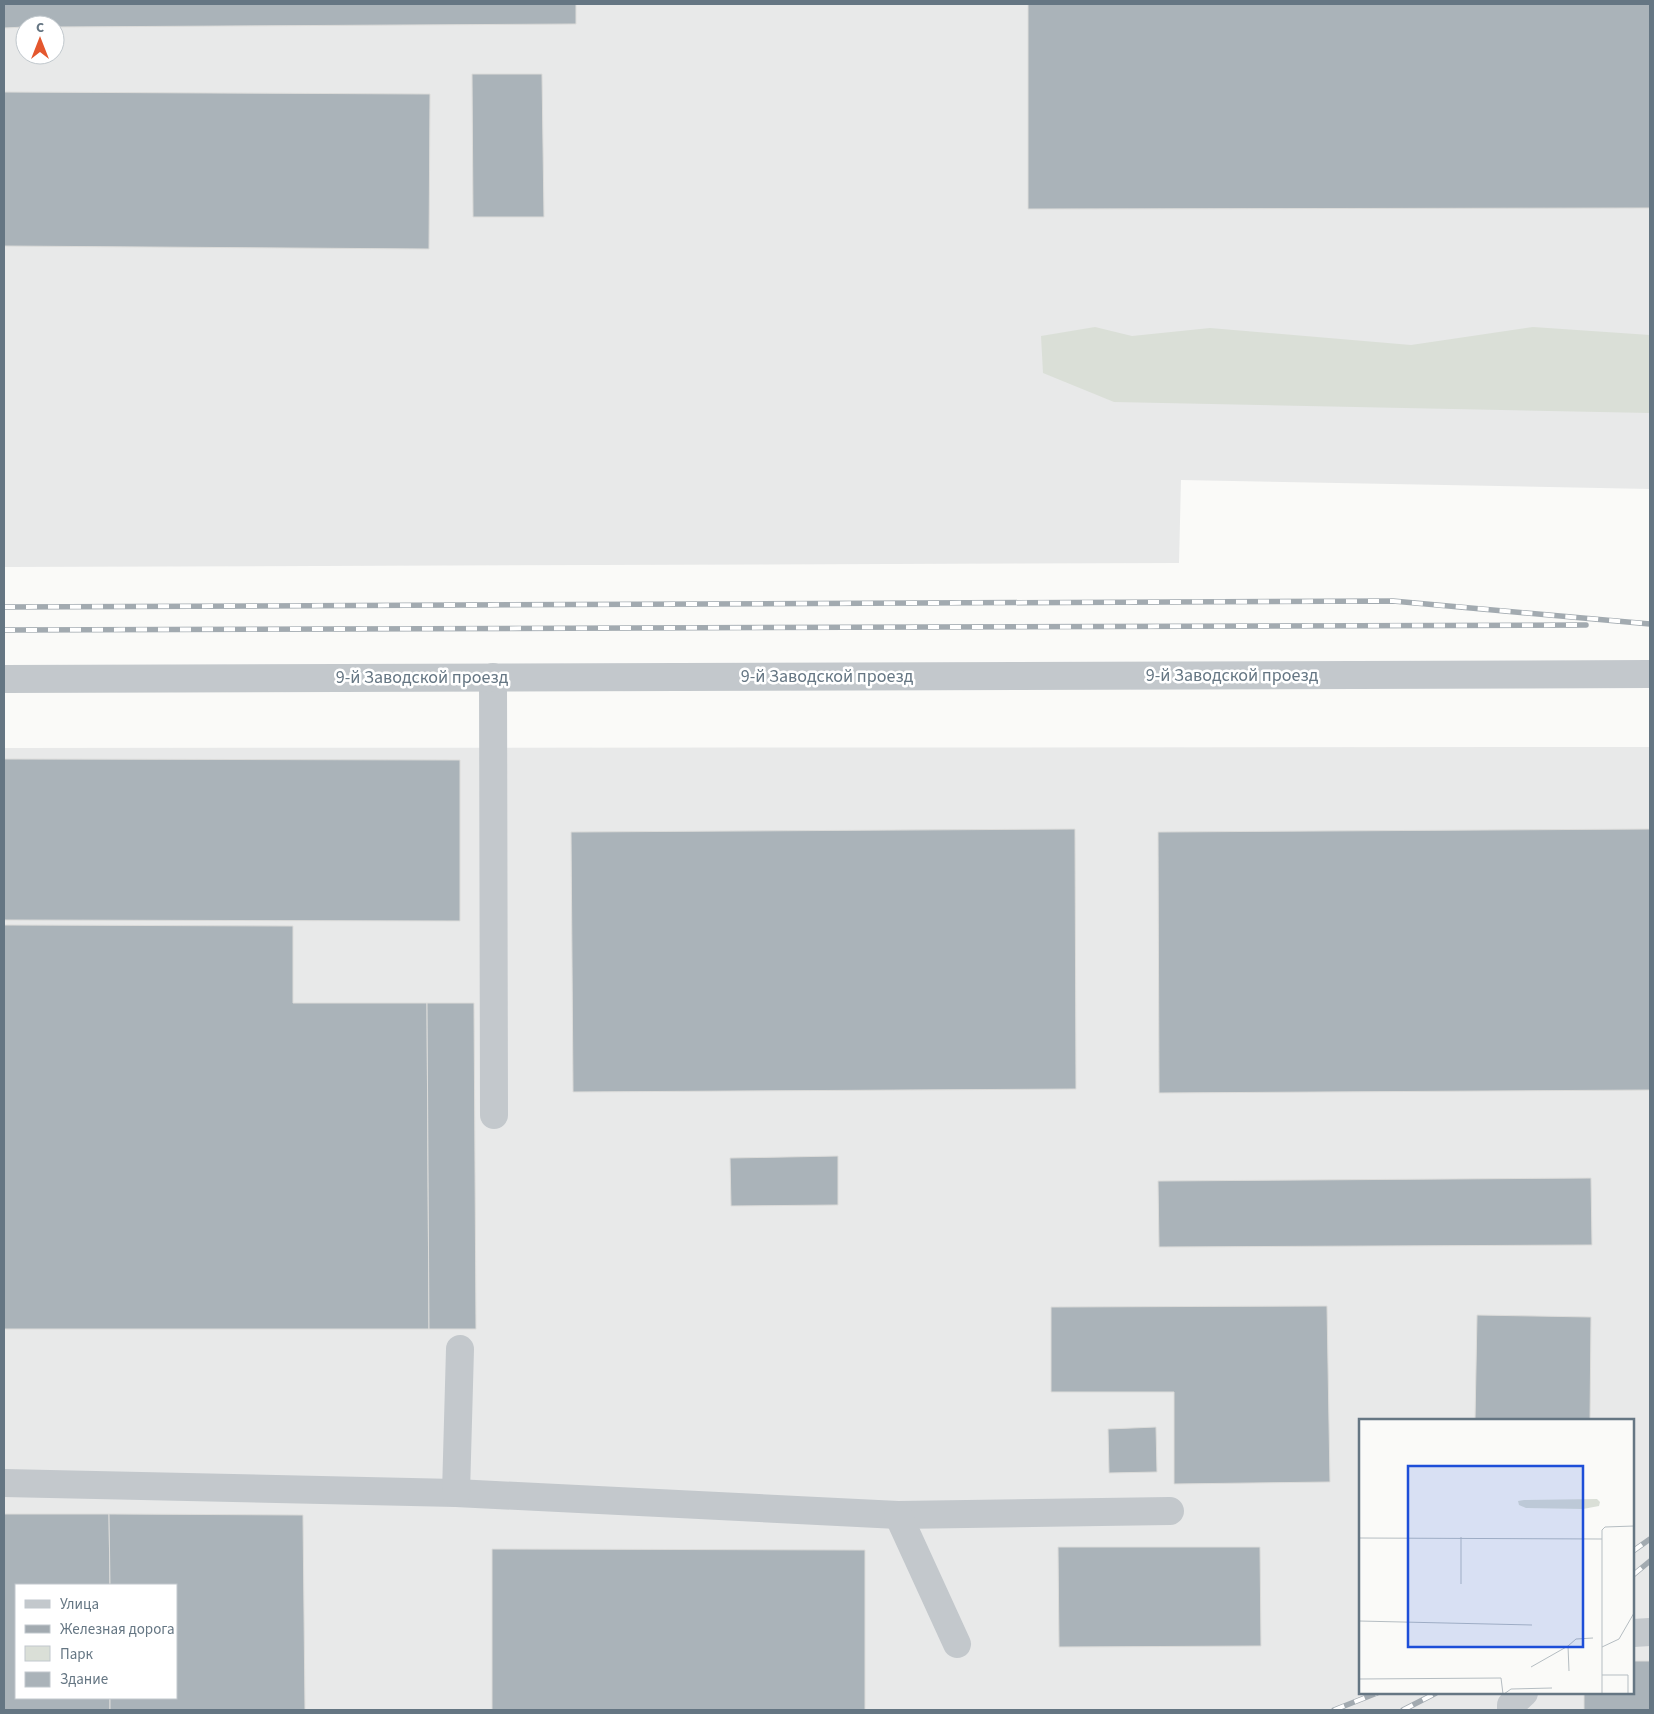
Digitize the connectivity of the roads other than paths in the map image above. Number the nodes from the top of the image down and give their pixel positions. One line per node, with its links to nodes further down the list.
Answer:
1 (1650, 674): 2 (lane, 9-й Заводской проезд)
2 (493, 677): 3 (lane, 9-й Заводской проезд); 4 (lane)
3 (4, 679)
4 (494, 1116)
5 (460, 1349): 7 (lane)
6 (4, 1484): 7 (lane)
7 (456, 1493): 9 (lane)
8 (1170, 1511): 9 (lane)
9 (898, 1515): 12 (lane)
10 (1650, 1632): 11 (lane)
11 (1634, 1633)
12 (957, 1644)

